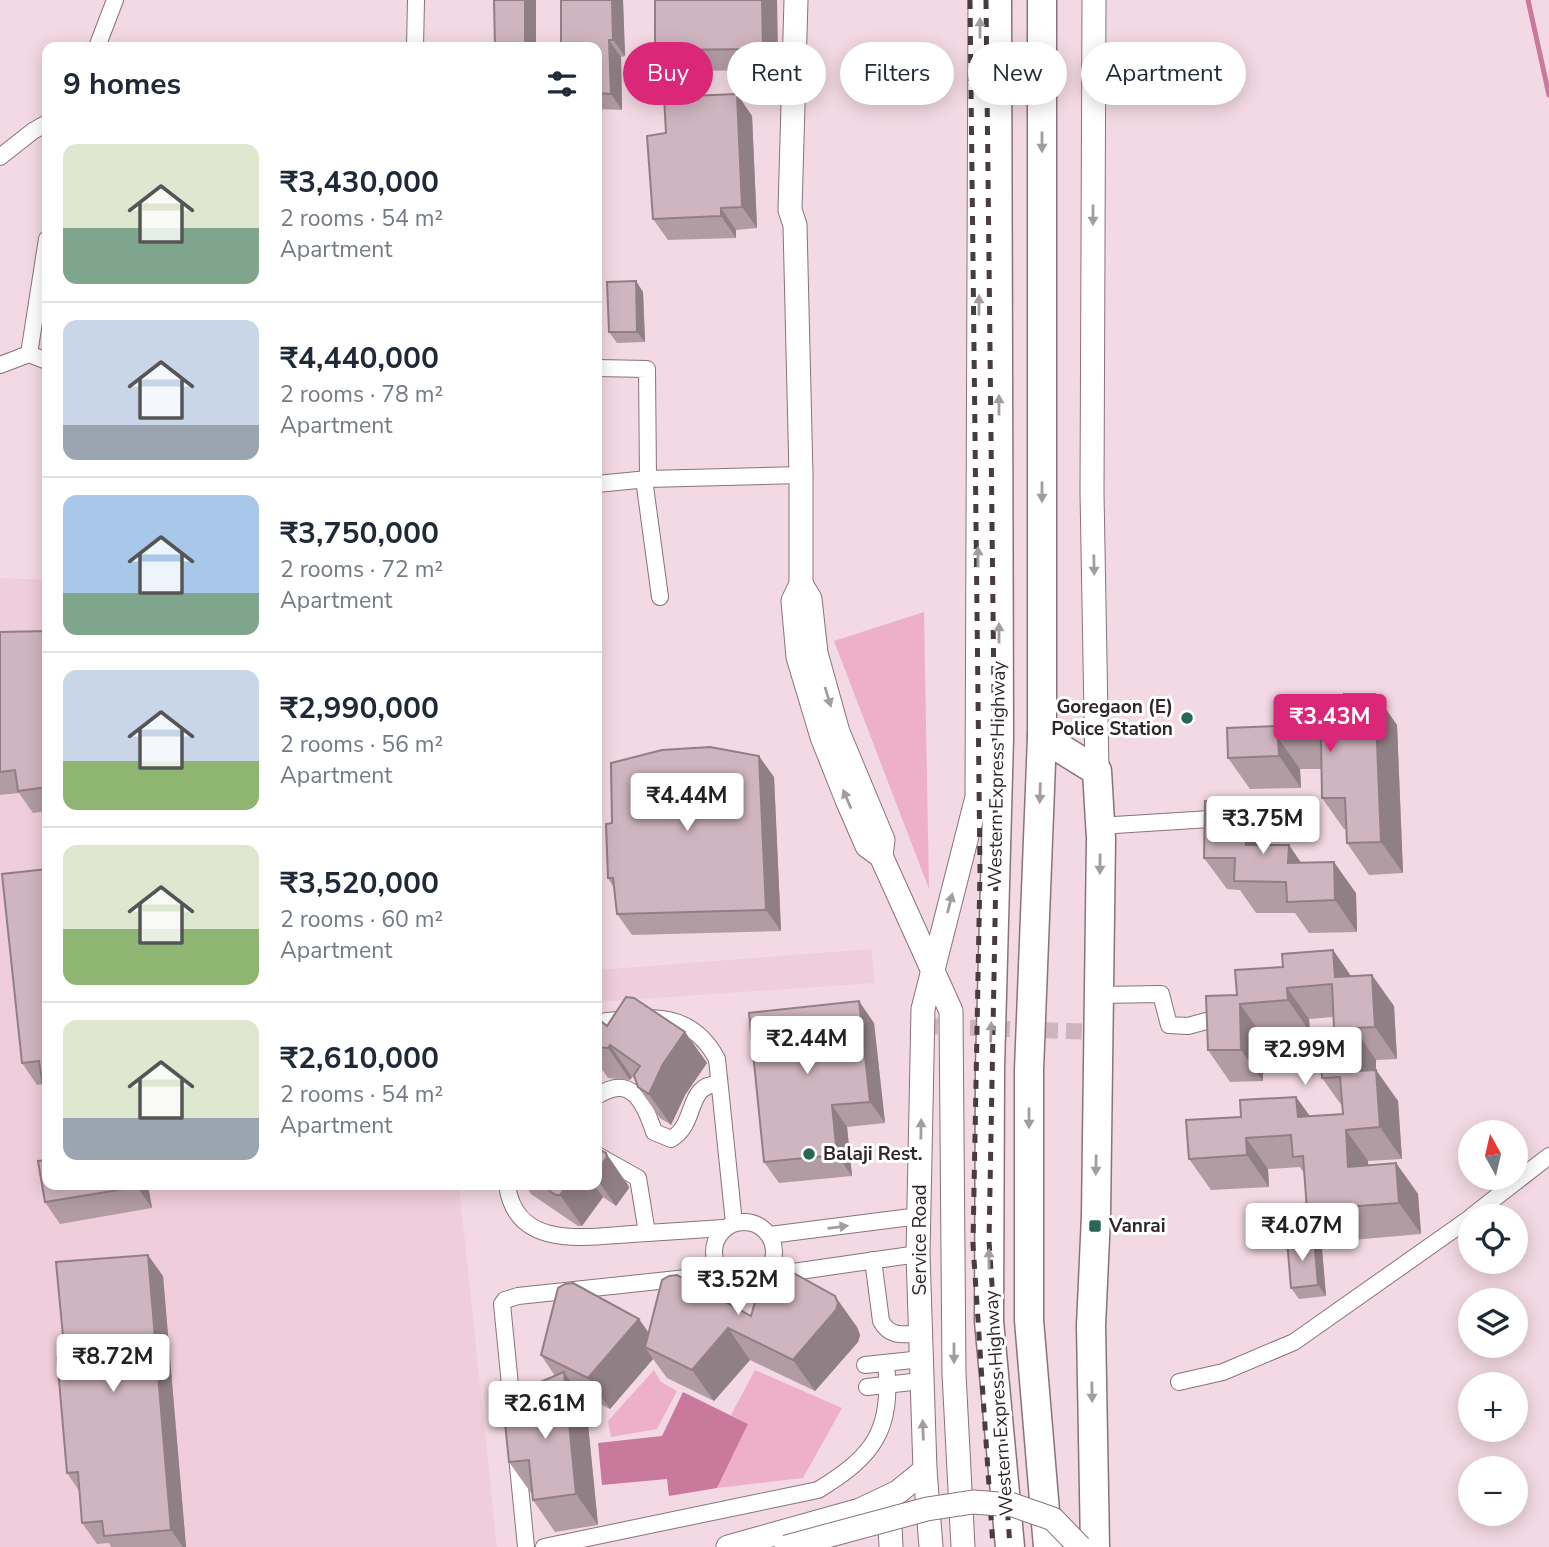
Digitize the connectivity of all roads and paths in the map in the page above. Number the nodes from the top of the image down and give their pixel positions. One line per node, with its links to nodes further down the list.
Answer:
1 (115, 0): 9 (street)
2 (416, 0): 10 (street)
3 (796, 0): 11 (main road)
4 (808, 0): 12 (main road)
5 (980, 0): 29 (main road, Service Road, one-way to 5)
6 (997, 0): 67 (highway, Western Express Highway, one-way to 6)
7 (1042, 0): 25 (highway, Western Express Highway, one-way to 25)
8 (1094, 0): 26 (main road, one-way to 26)
9 (99, 42)
10 (415, 42)
11 (800, 42)
12 (802, 42)
13 (802, 105): 21 (main road)
14 (42, 126): 15 (street)
15 (0, 157)
16 (42, 288): 17 (street)
17 (29, 354): 18 (street); 19 (street)
18 (42, 359)
19 (0, 365)
20 (602, 368): 22 (street)
21 (802, 475): 22 (street); 29 (main road)
22 (646, 479): 23 (street); 24 (street)
23 (602, 483)
24 (660, 597)
25 (1042, 737): 26 (highway); 68 (highway, Western Express Highway, one-way to 68)
26 (1097, 771): 28 (highway)
27 (1238, 818): 28 (street)
28 (1099, 826): 30 (highway, one-way to 30)
29 (934, 970): 39 (main road, Service Road, one-way to 29); 58 (main road, one-way to 58)
30 (1099, 995): 31 (street); 70 (highway, one-way to 70)
31 (1239, 1004)
32 (602, 1022): 33 (street)
33 (719, 1084): 34 (street); 40 (street)
34 (602, 1093)
35 (1549, 1156): 38 (street)
36 (602, 1158): 42 (street)
37 (508, 1190): 42 (street)
38 (1488, 1204)
39 (919, 1216): 43 (street, one-way to 39); 44 (main road, Service Road)
40 (729, 1226): 42 (street); 43 (street); 46 (street)
41 (1458, 1226): 52 (street)
42 (647, 1233)
43 (770, 1235): 47 (street)
44 (918, 1254): 45 (street); 48 (main road, Service Road)
45 (873, 1260): 47 (street); 48 (street)
46 (724, 1274): 47 (street); 61 (street)
47 (762, 1276)
48 (921, 1334): 51 (main road, Service Road)
49 (886, 1363): 50 (street); 51 (street); 53 (street)
50 (865, 1365)
51 (922, 1370): 53 (street); 55 (main road, Service Road, one-way to 51)
52 (1179, 1382)
53 (888, 1385): 54 (street); 56 (street)
54 (867, 1387)
55 (925, 1469): 57 (main road); 60 (main road, Service Road)
56 (802, 1495): 59 (street); 62 (street)
57 (860, 1510): 59 (main road); 65 (main road)
58 (962, 1523): 60 (main road); 66 (main road)
59 (809, 1524): 63 (main road)
60 (930, 1537)
61 (526, 1547)
62 (544, 1547)
63 (727, 1547)
64 (786, 1547): 69 (main road, bridge)
65 (891, 1547)
66 (963, 1547)
67 (1010, 1547)
68 (1048, 1547)
69 (1080, 1547)
70 (1095, 1547)

